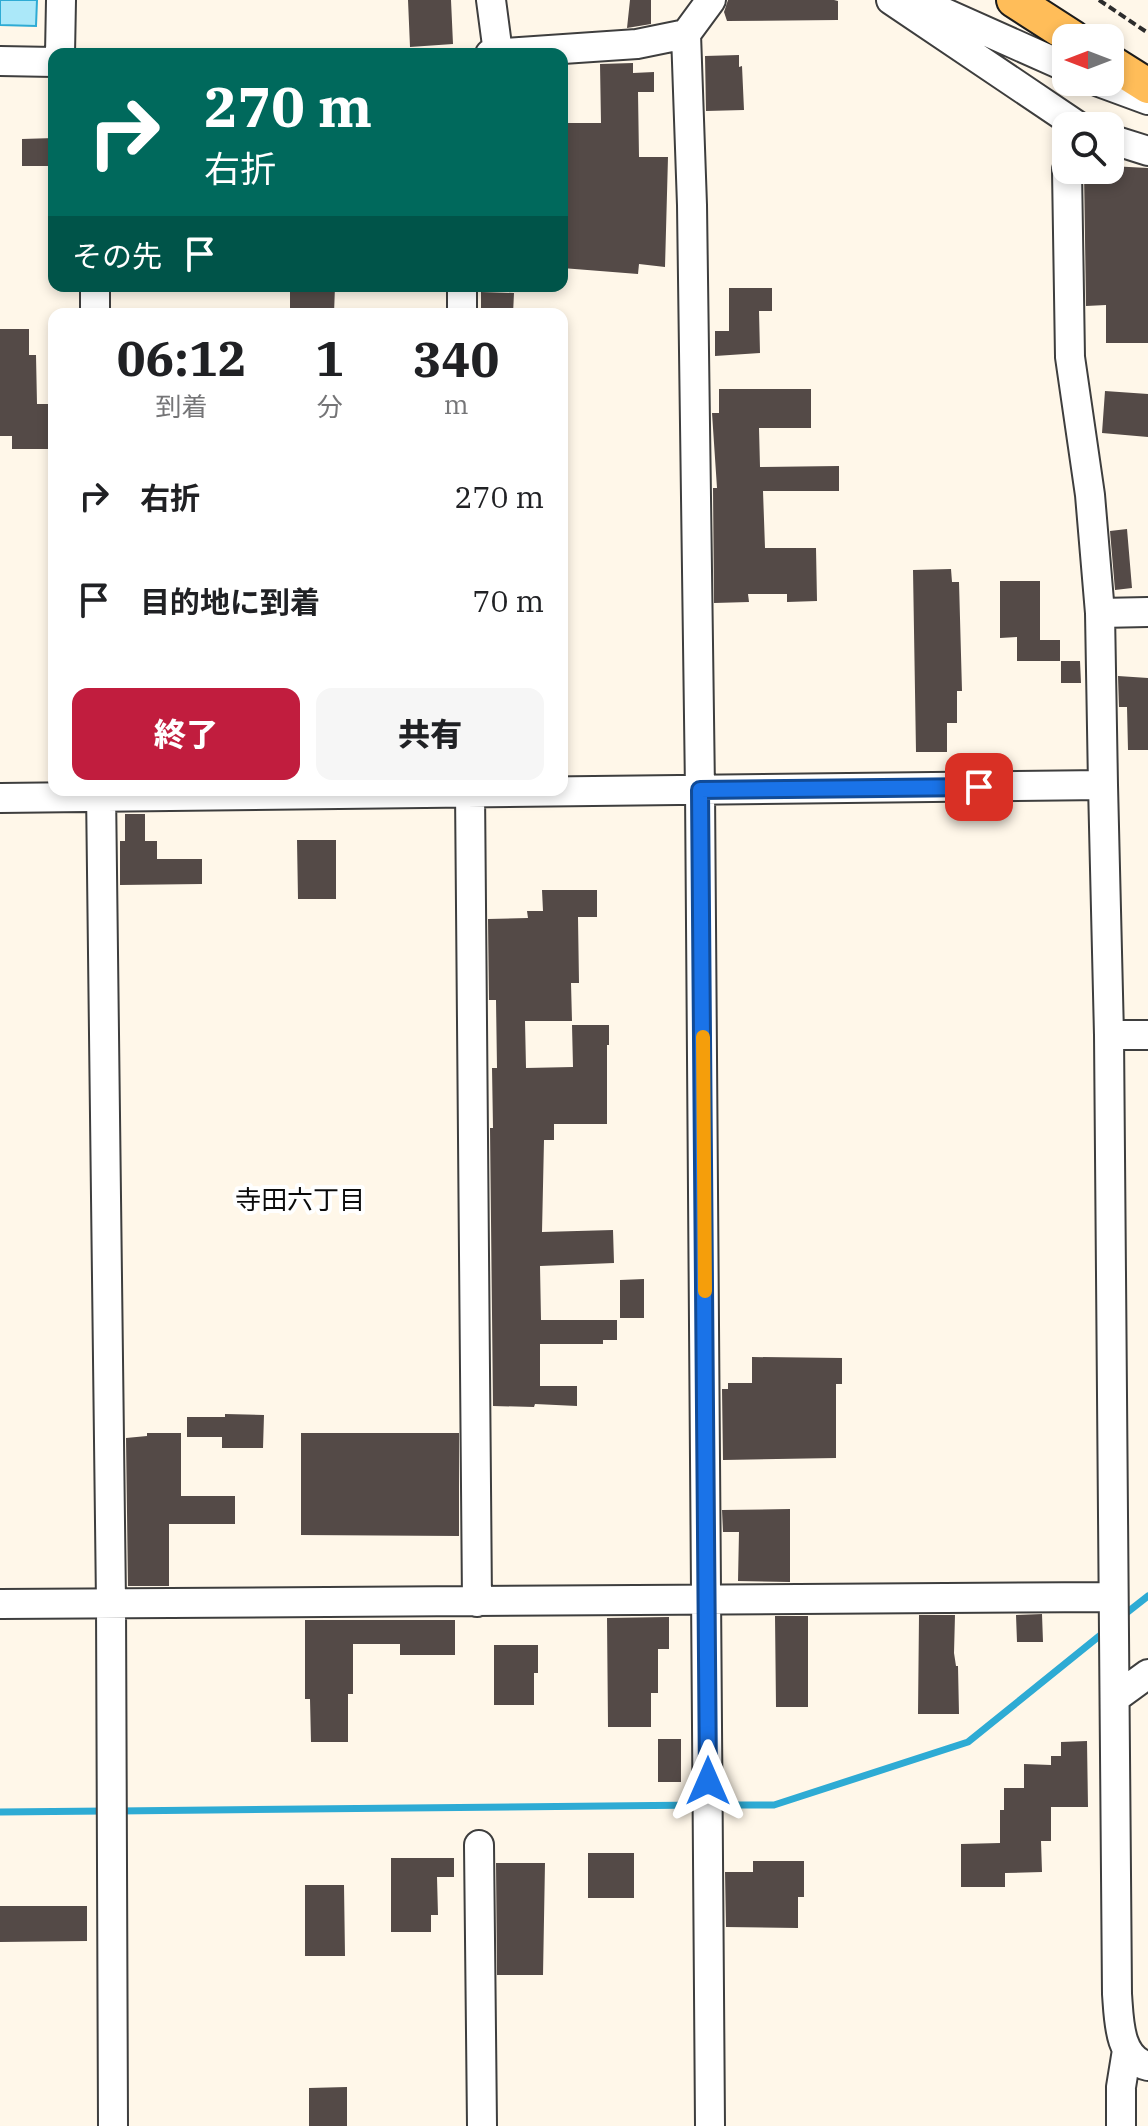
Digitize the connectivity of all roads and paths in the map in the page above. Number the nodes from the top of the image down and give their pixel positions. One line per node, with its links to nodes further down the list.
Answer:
1 (61, 0): 11 (street)
2 (491, 0): 12 (street)
3 (711, 0): 10 (street)
4 (891, 0): 21 (street)
5 (916, 0): 15 (street)
6 (1014, 0): 8 (main road)
7 (1099, 0): 9 (path)
8 (1052, 24)
9 (1148, 33)
10 (686, 34): 13 (street); 28 (street)
11 (60, 48)
12 (497, 48)
13 (568, 48)
14 (0, 61): 16 (street)
15 (1052, 61)
16 (48, 62)
17 (1124, 71): 18 (main road)
18 (1148, 86)
19 (1124, 91): 20 (street)
20 (1148, 100)
21 (1057, 112)
22 (1124, 143): 23 (street)
23 (1148, 151)
24 (1067, 184): 26 (street)
25 (1148, 612): 26 (street)
26 (1100, 613): 27 (street)
27 (1103, 785): 28 (street); 34 (street)
28 (700, 790): 29 (street); 36 (street)
29 (568, 791)
30 (50, 796): 33 (street)
31 (101, 796): 39 (street)
32 (470, 796): 38 (street)
33 (0, 798)
34 (1109, 1035): 35 (street); 37 (street)
35 (1148, 1035)
36 (707, 1599): 37 (street); 38 (street); 47 (street)
37 (1113, 1600): 42 (street)
38 (477, 1602): 39 (street)
39 (111, 1603): 40 (street); 45 (street)
40 (0, 1604)
41 (1148, 1674): 42 (street)
42 (1115, 1684): 44 (street)
43 (479, 1845): 46 (street)
44 (1138, 2058): 48 (street)
45 (113, 2126)
46 (482, 2126)
47 (710, 2126)
48 (1121, 2126)

